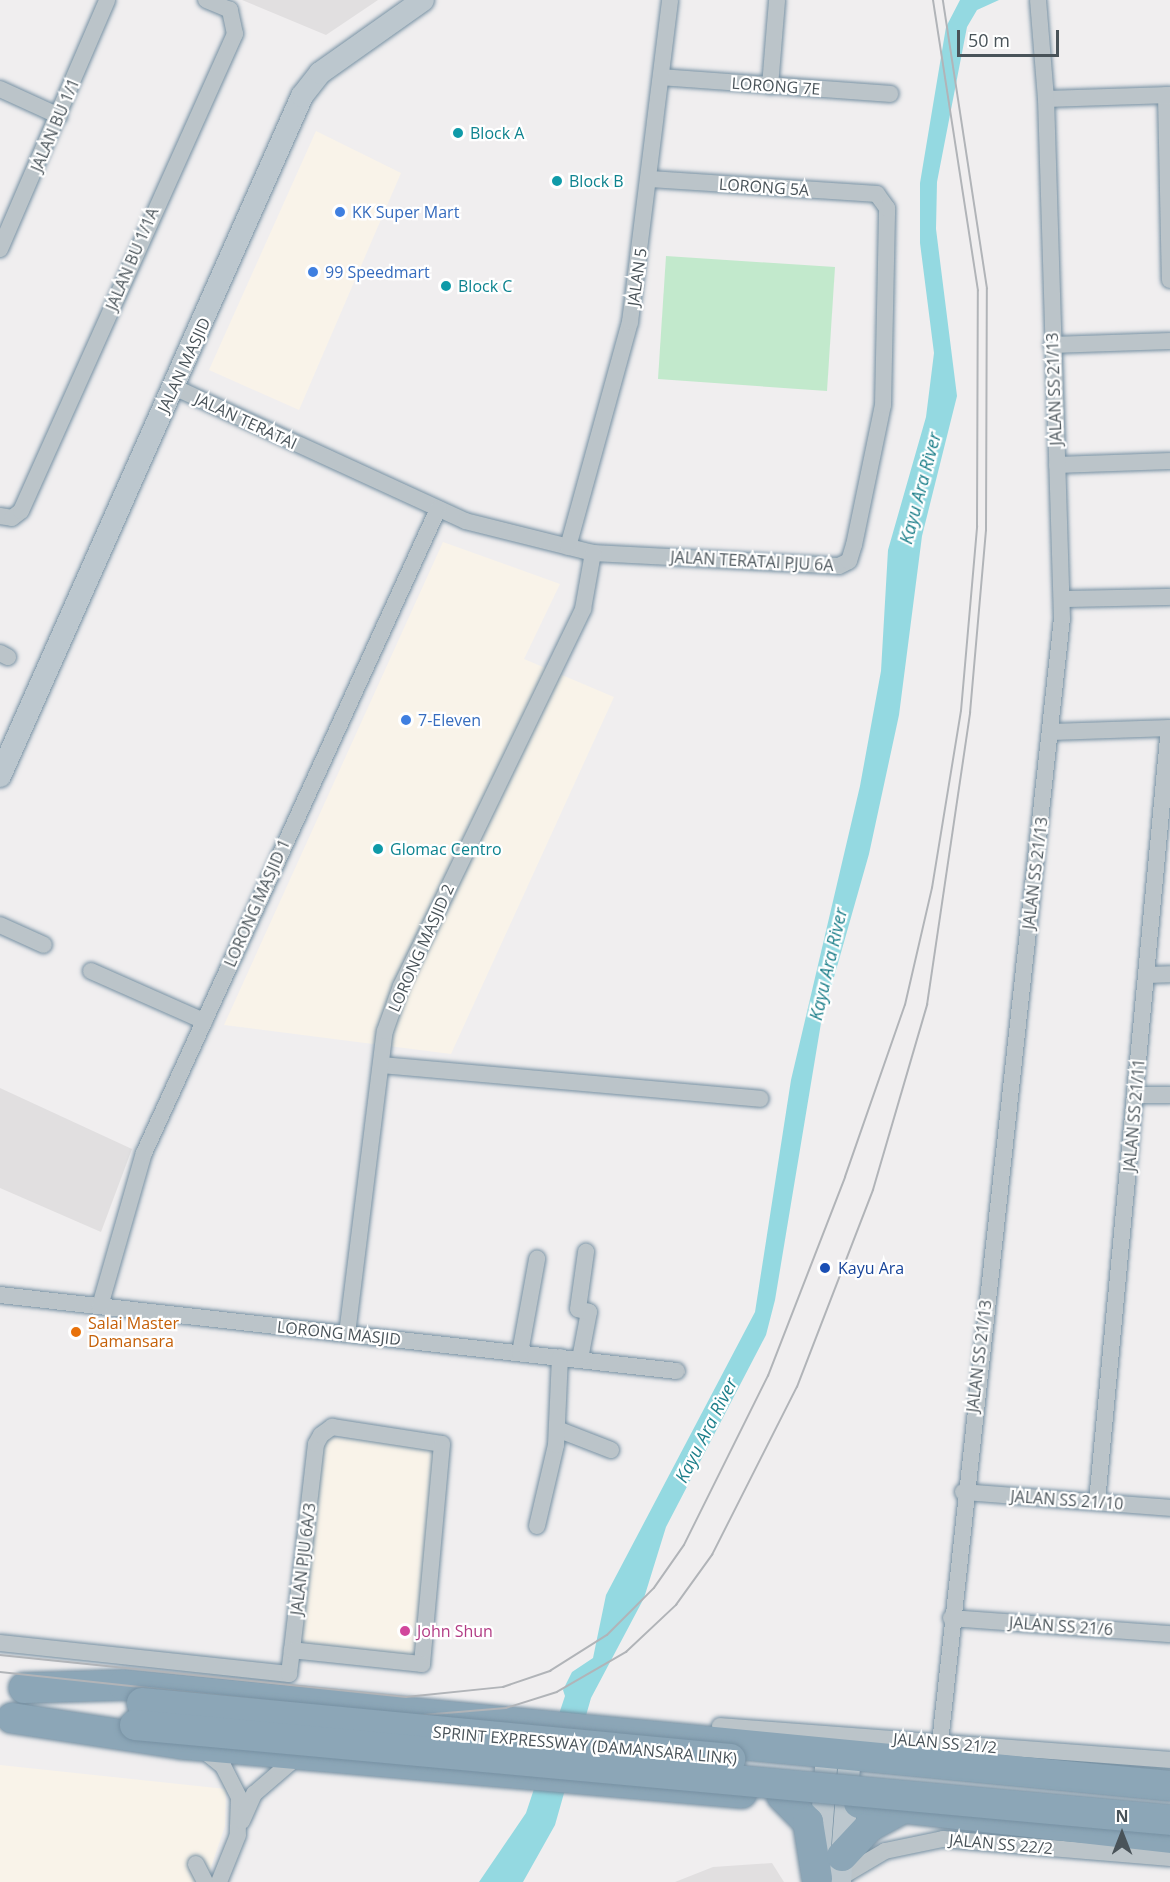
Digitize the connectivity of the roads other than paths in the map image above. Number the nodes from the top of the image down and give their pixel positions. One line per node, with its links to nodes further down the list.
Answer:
1 (107, 0): 13 (street, JALAN BU 1/1)
2 (206, 0): 26 (street, JALAN BU 1/1A)
3 (423, 0): 22 (street, JALAN MASJID)
4 (670, 0): 7 (street, JALAN 5)
5 (777, 0): 8 (street)
6 (1038, 0): 12 (street, JALAN SS 21/13)
7 (662, 77): 8 (street, LORONG 7E); 14 (street, JALAN 5)
8 (770, 86): 10 (street, LORONG 7E)
9 (0, 89): 13 (street)
10 (890, 94)
11 (1168, 95): 12 (street); 16 (street)
12 (1046, 99): 21 (street, JALAN SS 21/13)
13 (59, 116): 17 (street, JALAN BU 1/1)
14 (650, 179): 15 (street, LORONG 5A); 27 (street, JALAN 5)
15 (877, 194): 28 (street, JALAN TERATAI PJU 6A)
16 (1169, 217): 19 (street)
17 (5, 227): 18 (street, JALAN BU 1/1)
18 (0, 249)
19 (1170, 280)
20 (1170, 341): 21 (street)
21 (1052, 345): 24 (street, JALAN SS 21/13)
22 (174, 387): 25 (street, JALAN TERATAI); 33 (street, JALAN MASJID)
23 (1170, 461): 24 (street)
24 (1057, 465): 30 (street, JALAN SS 21/13)
25 (438, 509): 27 (street, JALAN TERATAI PJU 6A); 40 (street, LORONG MASJID 1)
26 (0, 516)
27 (568, 547): 28 (street, JALAN TERATAI PJU 6A)
28 (593, 553): 41 (street, LORONG MASJID 2)
29 (1170, 597): 30 (street)
30 (1063, 598): 32 (street, JALAN SS 21/13)
31 (1169, 728): 32 (street); 34 (street, JALAN SS 21/11)
32 (1052, 732): 56 (street, JALAN SS 21/13)
33 (0, 776)
34 (1165, 849): 39 (street, JALAN SS 21/11)
35 (0, 925): 36 (street)
36 (44, 945)
37 (91, 971): 40 (street)
38 (1170, 974): 39 (street)
39 (1147, 975): 42 (street, JALAN SS 21/11)
40 (204, 1021): 48 (street, LORONG MASJID 1)
41 (381, 1065): 44 (street); 49 (street, LORONG MASJID 2)
42 (1136, 1095): 43 (street); 57 (street, JALAN SS 21/11)
43 (1170, 1095)
44 (760, 1099)
45 (586, 1252): 52 (street)
46 (537, 1259): 50 (street)
47 (0, 1296): 48 (street, LORONG MASJID)
48 (100, 1306): 49 (street, LORONG MASJID)
49 (347, 1334): 50 (street, LORONG MASJID)
50 (520, 1353): 51 (street, LORONG MASJID)
51 (560, 1357): 52 (street, LORONG MASJID); 54 (street)
52 (580, 1359): 53 (street, LORONG MASJID)
53 (677, 1371)
54 (557, 1429): 55 (street); 59 (street)
55 (611, 1450)
56 (963, 1492): 57 (street, JALAN SS 21/10); 60 (street, JALAN SS 21/13)
57 (1097, 1502): 58 (street, JALAN SS 21/10)
58 (1170, 1509)
59 (537, 1526)
60 (951, 1618): 61 (street, JALAN SS 21/6); 68 (street, JALAN SS 21/13)
61 (1170, 1634)
62 (0, 1643): 63 (street, JALAN PJU 6A/3)
63 (292, 1650): 63 (street, JALAN PJU 6A/3)
64 (12, 1686): 65 (highway, SPRINT EXPRESSWAY (DAMANSARA LINK)); 70 (highway)
65 (139, 1714): 66 (highway, SPRINT EXPRESSWAY (DAMANSARA LINK)); 79 (highway, SPRINT EXPRESSWAY (DAMANSARA LINK), bridge); 82 (highway, SPRINT EXPRESSWAY (DAMANSARA LINK), bridge)
66 (6, 1717): 69 (highway)
67 (720, 1726): 68 (street, JALAN SS 21/2)
68 (940, 1743): 73 (street, JALAN SS 21/2)
69 (182, 1744): 72 (highway); 83 (street)
70 (759, 1747): 71 (highway); 76 (highway)
71 (839, 1755): 74 (highway); 78 (street)
72 (298, 1756): 76 (highway); 83 (street)
73 (1170, 1760)
74 (976, 1766): 75 (highway); 81 (highway)
75 (1170, 1786)
76 (743, 1793): 77 (highway)
77 (782, 1796): 78 (highway); 87 (highway)
78 (836, 1801): 80 (highway); 87 (street); 87 (street)
79 (1170, 1801)
80 (900, 1810): 81 (highway); 87 (highway)
81 (972, 1818): 84 (highway)
82 (1170, 1820)
83 (240, 1824): 89 (street)
84 (1170, 1839)
85 (1170, 1858): 87 (street, JALAN SS 22/2)
86 (196, 1864): 88 (street)
87 (831, 1875)
88 (205, 1882)
89 (219, 1882)

